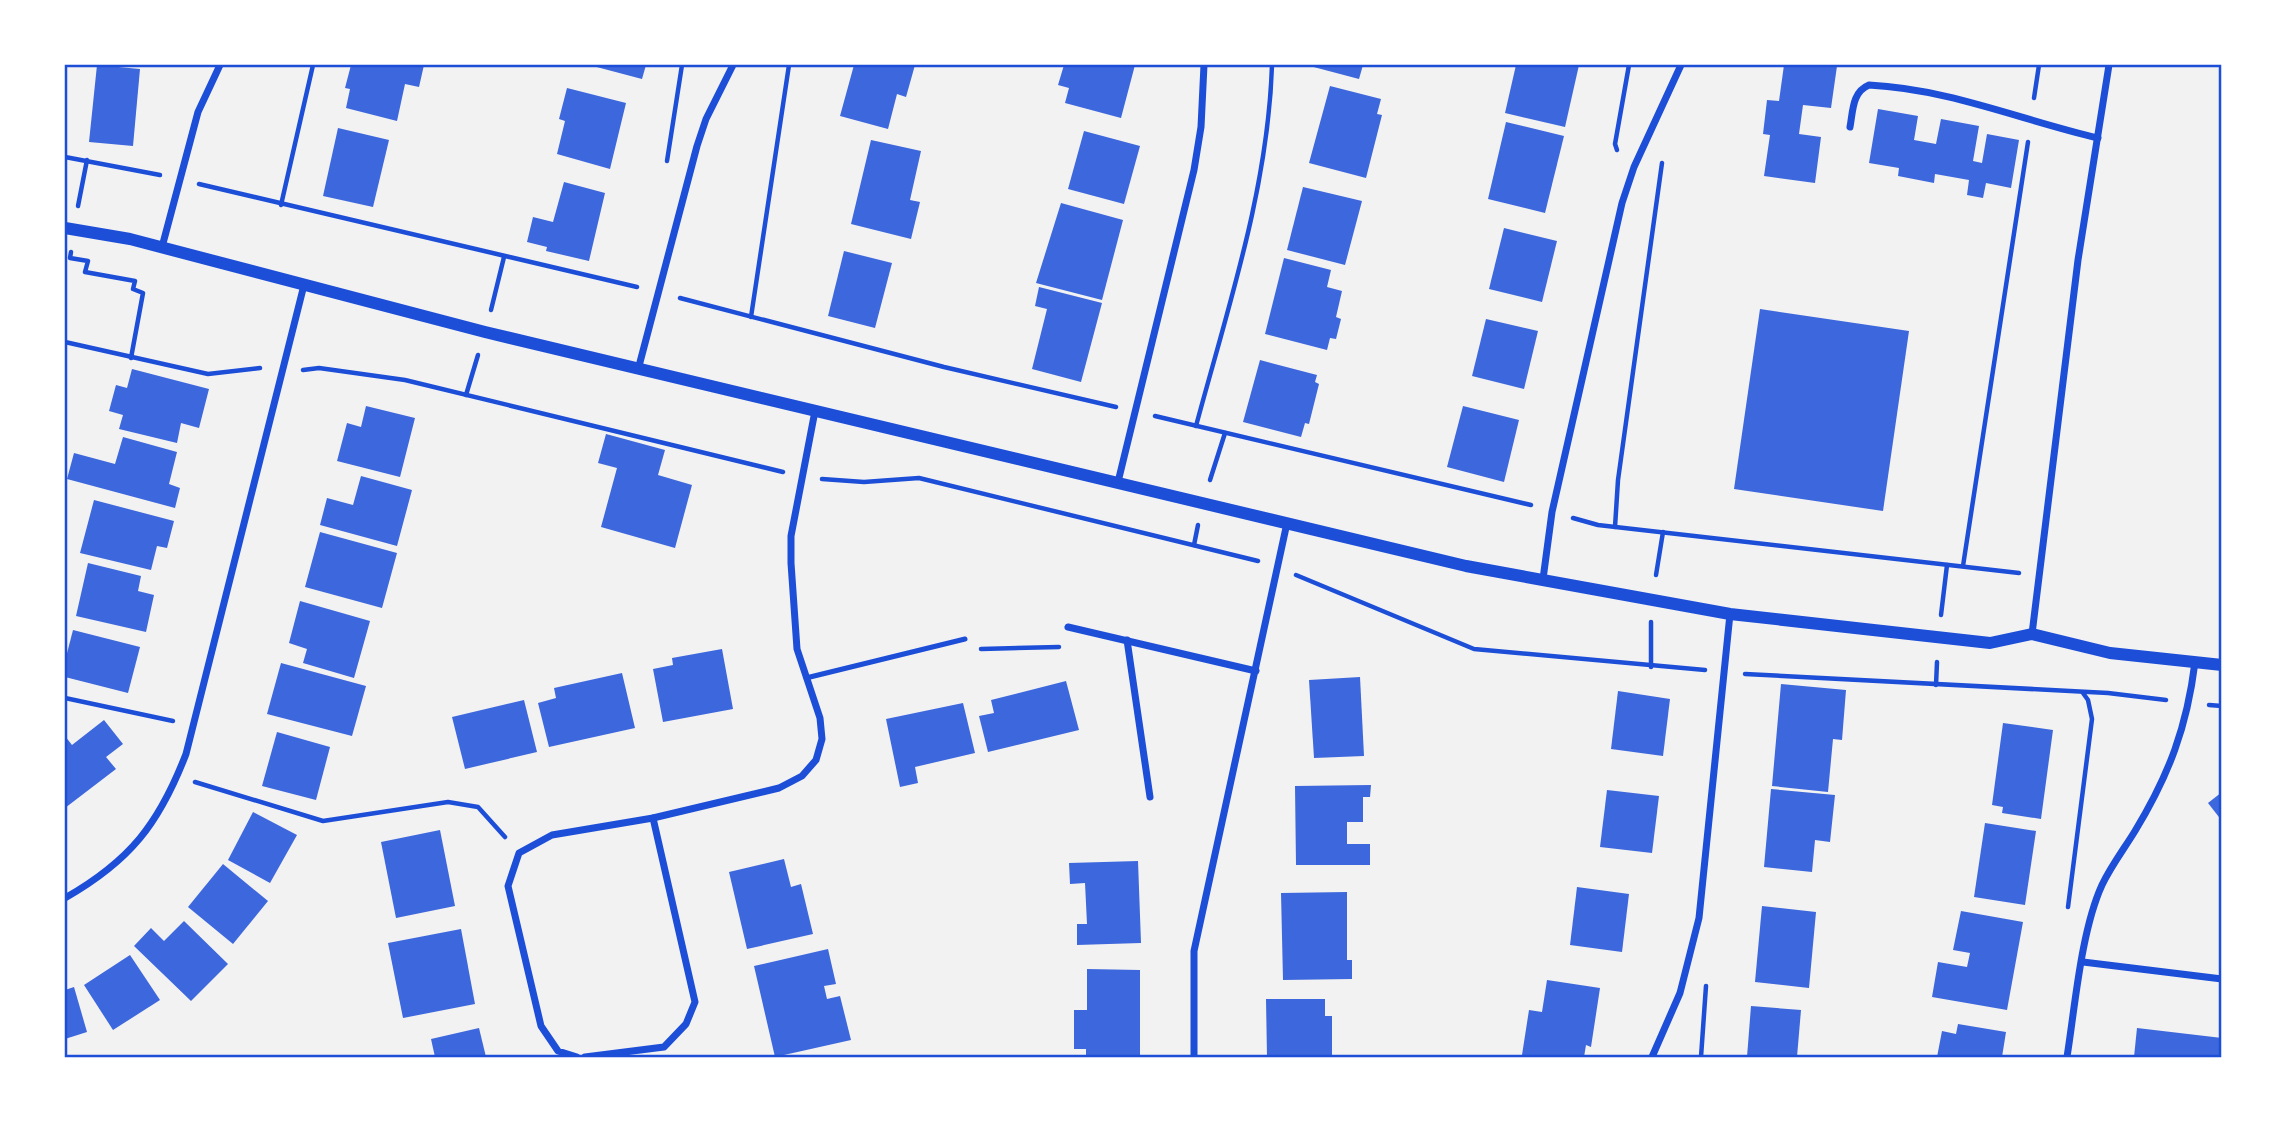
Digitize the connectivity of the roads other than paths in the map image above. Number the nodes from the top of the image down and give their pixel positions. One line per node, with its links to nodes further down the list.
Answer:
1 (220, 65): 9 (street)
2 (733, 65): 11 (street)
3 (1204, 65): 13 (street)
4 (1681, 65): 15 (street)
5 (2109, 65): 7 (street)
6 (1850, 127): 7 (street)
7 (2098, 138): 18 (street)
8 (65, 228): 9 (street)
9 (162, 247): 10 (street)
10 (304, 285): 11 (street); 27 (street)
11 (639, 366): 12 (street)
12 (815, 411): 13 (street); 24 (street)
13 (1118, 482): 14 (street)
14 (1287, 523): 15 (street); 23 (street)
15 (1543, 579): 16 (street)
16 (1730, 614): 18 (street); 33 (street)
17 (1068, 627): 20 (street)
18 (2032, 634): 21 (street)
19 (965, 639): 24 (lane)
20 (1127, 640): 23 (street); 25 (street)
21 (2195, 662): 22 (street); 28 (street)
22 (2222, 665)
23 (1256, 671): 32 (street)
24 (806, 678): 26 (street)
25 (1150, 797)
26 (653, 818): 30 (street); 31 (street)
27 (65, 898)
28 (2083, 962): 29 (street); 34 (street)
29 (2222, 979)
30 (577, 1057)
31 (585, 1057)
32 (1194, 1057)
33 (1652, 1057)
34 (2067, 1057)

